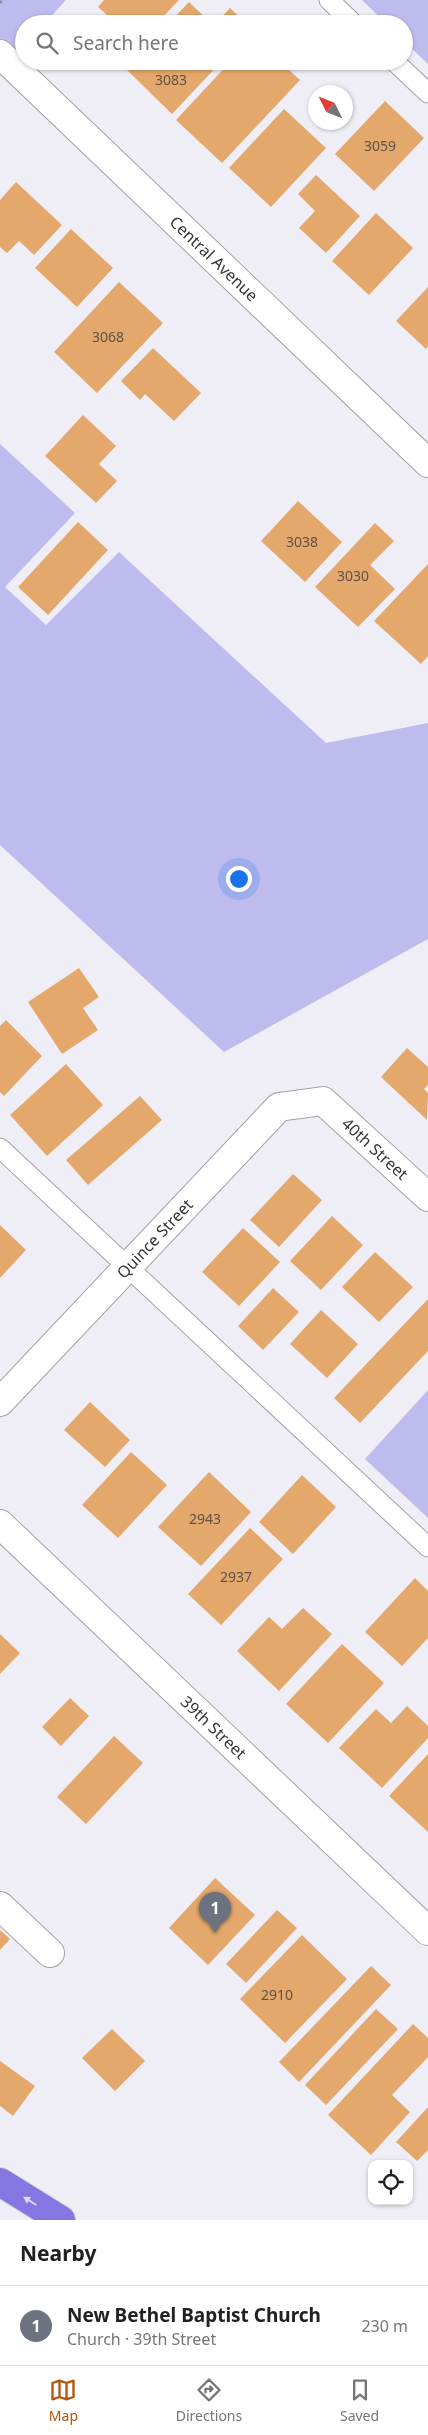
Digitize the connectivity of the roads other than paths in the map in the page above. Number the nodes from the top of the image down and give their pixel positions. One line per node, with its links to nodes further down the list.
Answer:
1 (329, 0): 2 (lane)
2 (345, 15)
3 (0, 54): 4 (street, Central Avenue)
4 (15, 68)
5 (17, 70): 8 (street, Central Avenue)
6 (404, 70): 7 (lane)
7 (428, 93)
8 (428, 463)
9 (323, 1101): 11 (street, 40th Street); 12 (street, Quince Street)
10 (0, 1148): 12 (lane)
11 (428, 1197)
12 (127, 1267): 13 (street, Quince Street); 15 (lane)
13 (0, 1402)
14 (0, 1524): 17 (street, 39th Street)
15 (428, 1547)
16 (0, 1906): 18 (street)
17 (428, 1931)
18 (50, 1953)
19 (0, 2182): 20 (highway, one-way to 19)
20 (61, 2220)

